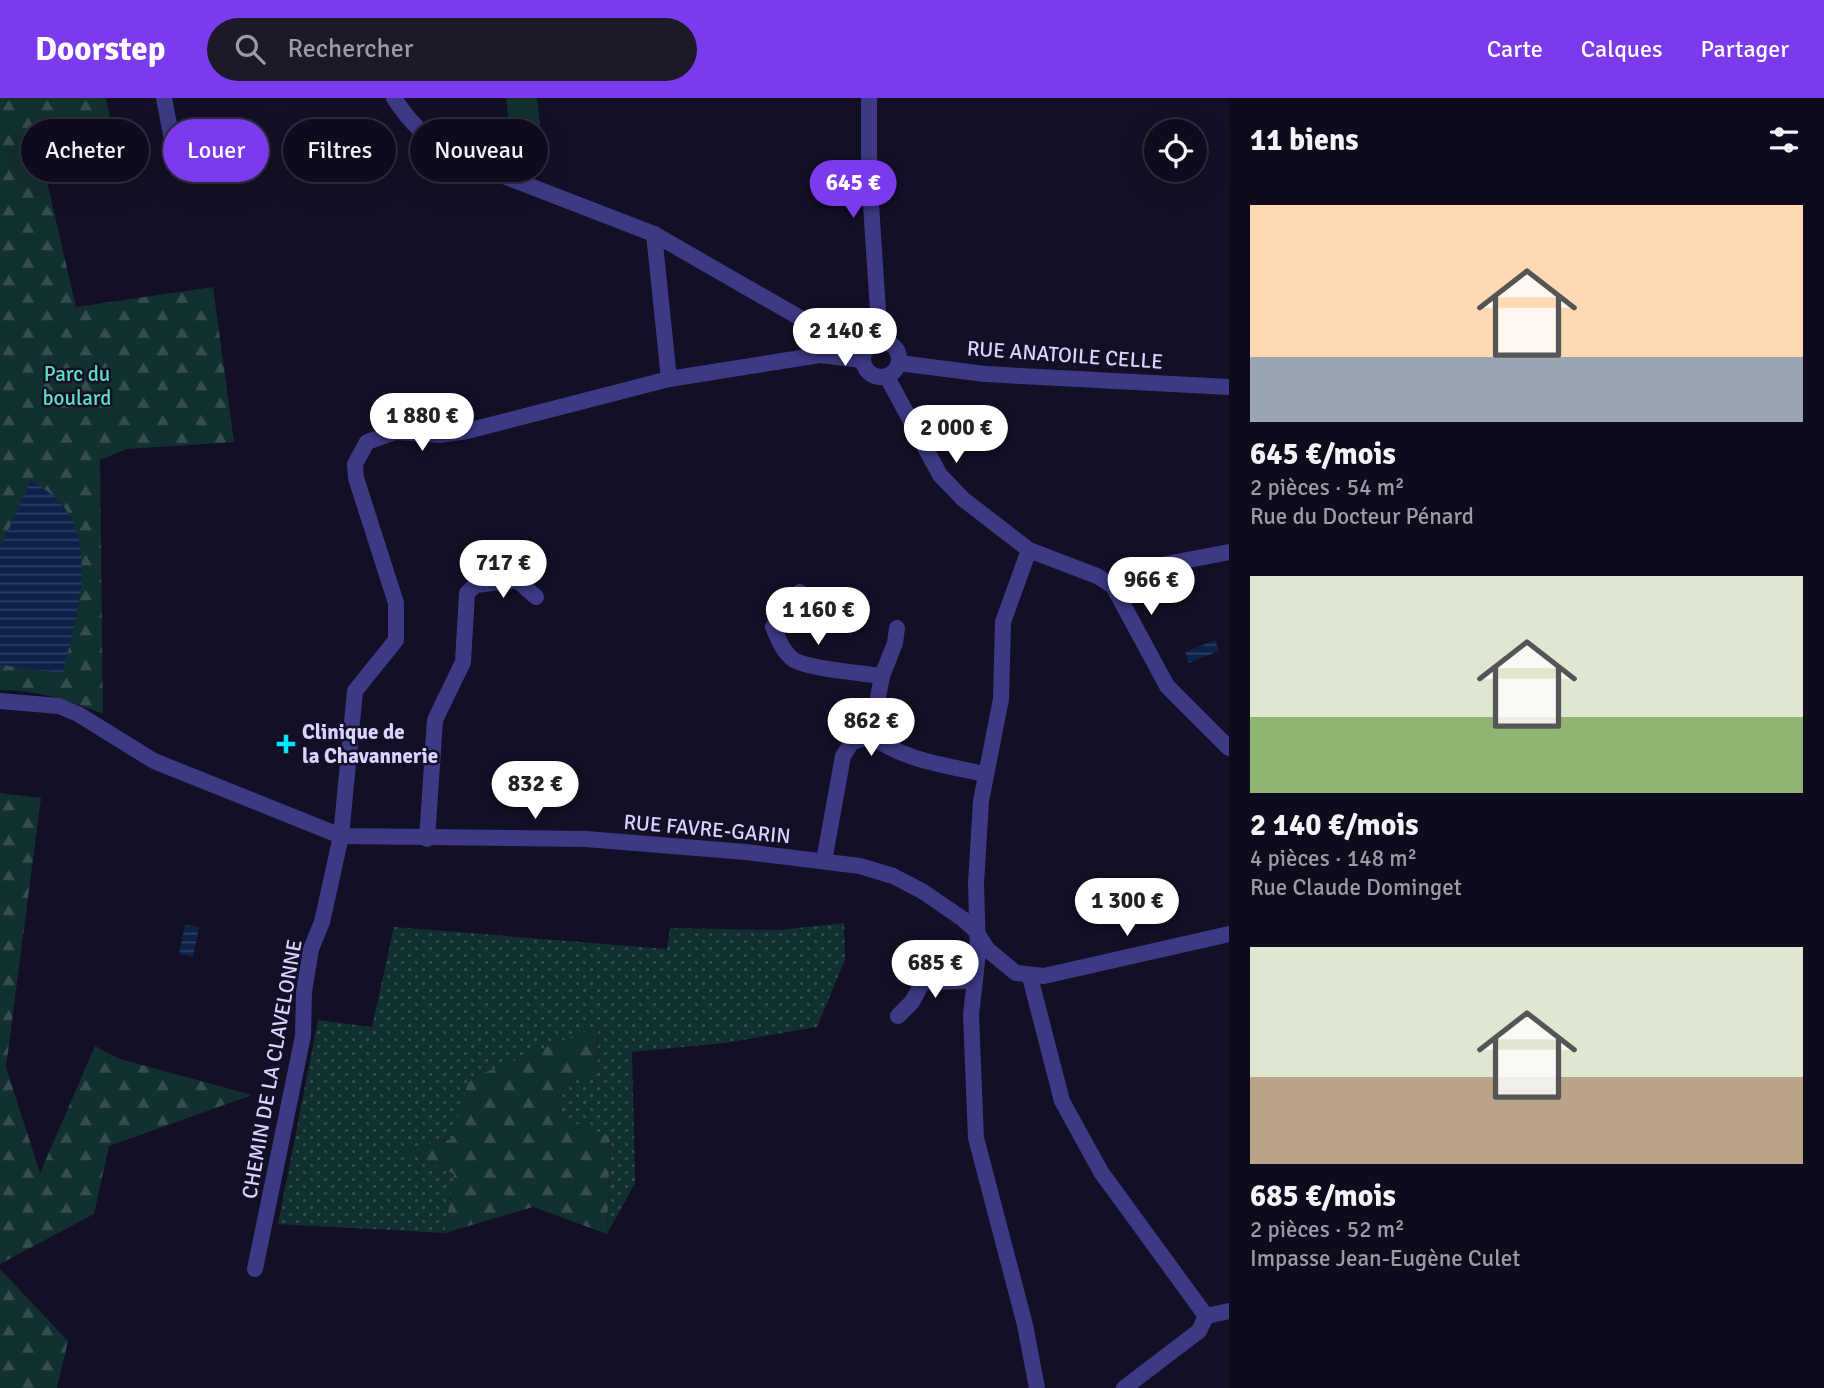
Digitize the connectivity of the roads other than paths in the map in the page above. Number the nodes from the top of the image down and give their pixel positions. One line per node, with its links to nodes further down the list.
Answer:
1 (164, 98): 4 (street)
2 (394, 98): 5 (street)
3 (869, 98): 6 (street)
4 (168, 119)
5 (654, 234): 7 (street); 10 (street)
6 (880, 341): 7 (street); 8 (street)
7 (863, 357): 9 (street); 10 (street)
8 (899, 363): 9 (street); 11 (street, RUE ANATOILE CELLE)
9 (887, 377): 12 (street)
10 (669, 379): 23 (street, CHEMIN DE LA CLAVELONNE)
11 (1229, 387)
12 (1028, 550): 14 (street); 22 (street)
13 (1229, 552): 14 (street)
14 (1113, 586): 21 (street)
15 (800, 592): 18 (street)
16 (536, 597): 24 (street)
17 (897, 628): 18 (street)
18 (882, 676): 20 (street)
19 (0, 701): 23 (street, RUE FAVRE-GARIN)
20 (871, 736): 22 (street); 25 (street)
21 (1229, 748)
22 (985, 774): 26 (street)
23 (341, 836): 24 (street, RUE FAVRE-GARIN); 31 (street, CHEMIN DE LA CLAVELONNE)
24 (427, 839): 25 (street, RUE FAVRE-GARIN)
25 (824, 861): 26 (street, RUE FAVRE-GARIN)
26 (975, 930): 28 (street, RUE FAVRE-GARIN); 29 (street)
27 (1229, 934): 28 (street)
28 (1030, 977): 33 (street)
29 (973, 981): 30 (street); 34 (street)
30 (898, 1016)
31 (255, 1269)
32 (1229, 1311): 33 (street)
33 (1206, 1316): 35 (street)
34 (1037, 1388)
35 (1124, 1388)

